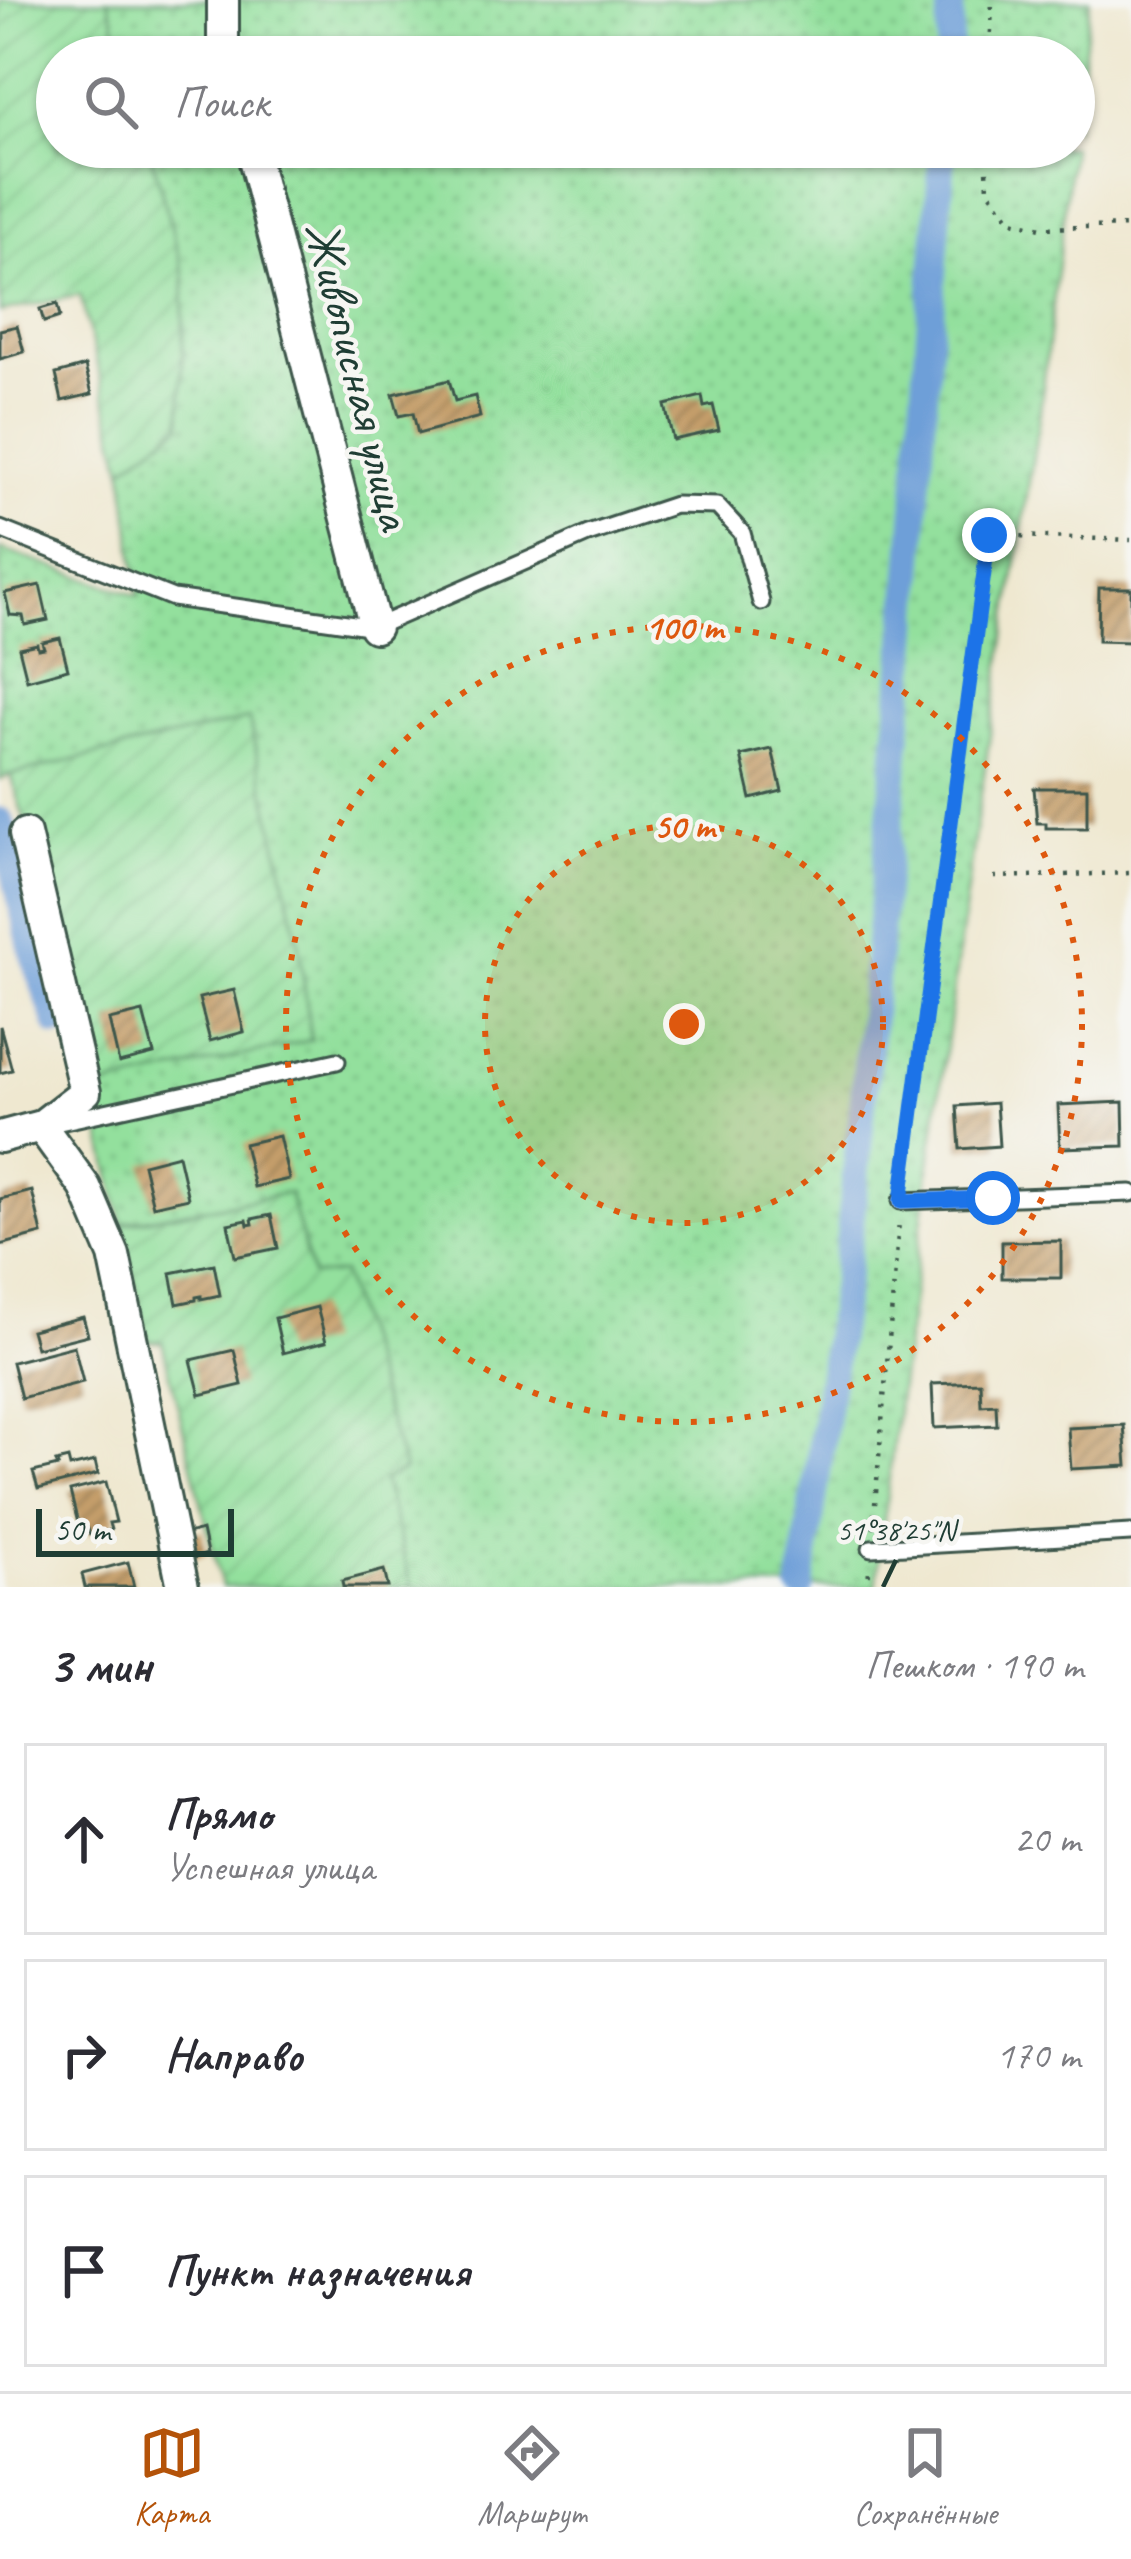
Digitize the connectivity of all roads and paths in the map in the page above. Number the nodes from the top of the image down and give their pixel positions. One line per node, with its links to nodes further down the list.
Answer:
1 (223, 0): 3 (street)
2 (992, 0): 4 (path)
3 (223, 36)
4 (991, 36)
5 (255, 168): 11 (street, Живописная улица)
6 (987, 168): 7 (path)
7 (1131, 226)
8 (0, 530): 11 (lane)
9 (1131, 540): 19 (path)
10 (761, 602): 11 (lane)
11 (375, 628)
12 (26, 834): 16 (street)
13 (1131, 873): 14 (path)
14 (994, 877)
15 (337, 1061): 16 (lane)
16 (41, 1126): 17 (street); 22 (street)
17 (0, 1137)
18 (1131, 1192): 19 (lane)
19 (901, 1201): 21 (path)
20 (1131, 1533): 21 (lane)
21 (871, 1548): 23 (path)
22 (183, 1587)
23 (868, 1587)

